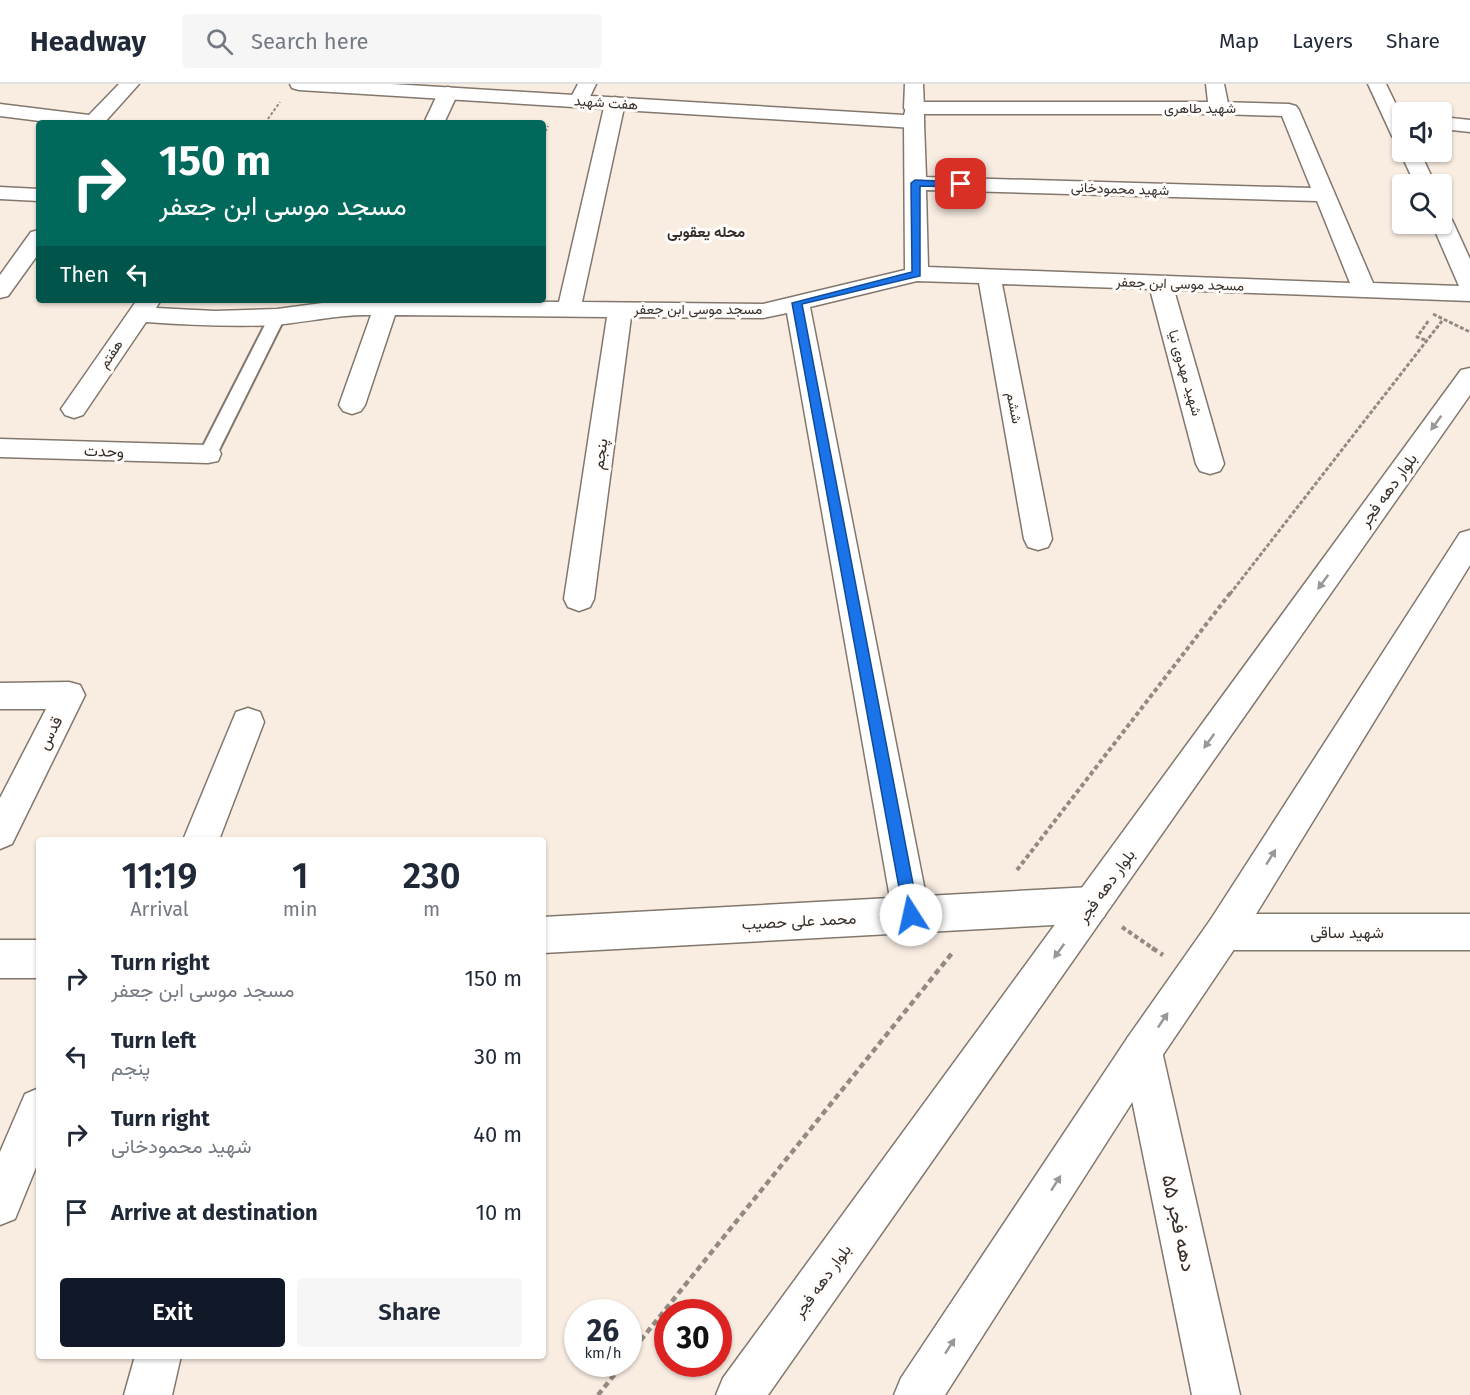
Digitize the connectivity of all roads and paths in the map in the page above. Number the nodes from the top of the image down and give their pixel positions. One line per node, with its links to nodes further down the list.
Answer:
1 (130, 84): 14 (street)
2 (299, 84): 7 (street, هفت شهید)
3 (914, 84): 12 (street)
4 (1215, 84): 9 (street)
5 (1377, 84): 10 (street)
6 (583, 92): 7 (street, هفت شهید); 8 (street, هفت شهید)
7 (448, 93): 15 (street)
8 (615, 103): 12 (street, هفت شهید); 34 (street)
9 (1219, 108): 12 (street, شهید طاهری); 21 (street, شهید طاهری)
10 (1392, 108)
11 (0, 110): 13 (street)
12 (914, 115): 18 (street)
13 (72, 120)
14 (96, 120)
15 (435, 120)
16 (1452, 124): 17 (street)
17 (1470, 126)
18 (915, 183): 21 (street, شهید محمودخانی); 24 (street)
19 (34, 190): 20 (street)
20 (0, 193)
21 (1325, 195): 28 (street, شهید طاهری)
22 (1447, 234): 29 (street)
23 (36, 241): 27 (street)
24 (916, 274): 25 (street, مسجد موسی ابن جعفر); 30 (street, مسجد موسی ابن جعفر)
25 (989, 277): 26 (street, مسجد موسی ابن جعفر); 45 (street, ششم)
26 (1160, 283): 28 (street, مسجد موسی ابن جعفر); 44 (street, شهید مهدوی نیا)
27 (0, 291)
28 (1365, 291): 29 (street, مسجد موسی ابن جعفر)
29 (1469, 291): 38 (path)
30 (797, 303): 35 (street, مسجد موسی ابن جعفر); 54 (street)
31 (350, 304): 33 (street, مسجد موسی ابن جعفر); 36 (street, مسجد موسی ابن جعفر)
32 (144, 307): 36 (street, مسجد موسی ابن جعفر); 41 (street, هفتم)
33 (386, 307): 34 (street, مسجد موسی ابن جعفر); 40 (street)
34 (569, 308): 35 (street, مسجد موسی ابن جعفر)
35 (620, 309): 47 (street, پنجم)
36 (277, 318): 43 (lane)
37 (1470, 332): 38 (path, bridge)
38 (1425, 340): 53 (path)
39 (1470, 376): 52 (street, بلوار دهه فجر, one-way to 52)
40 (352, 405)
41 (74, 409)
42 (0, 448): 43 (street, وحدت)
43 (208, 454)
44 (1210, 464)
45 (1038, 539)
46 (1470, 541): 55 (street, one-way to 46)
47 (579, 599)
48 (0, 696): 50 (street, قدس)
49 (248, 722): 51 (street)
50 (0, 833)
51 (202, 837)
52 (1091, 905): 53 (street, محمد علی حصیب); 60 (path); 69 (street, بلوار دهه فجر, one-way to 69)
53 (986, 911): 54 (street, محمد علی حصیب); 64 (path)
54 (911, 915): 57 (street, محمد علی حصیب)
55 (1224, 932): 56 (street, شهید ساقی); 60 (street)
56 (1470, 932)
57 (546, 935)
58 (0, 959): 59 (street)
59 (36, 959)
60 (1193, 975): 61 (street, one-way to 60)
61 (1142, 1051): 70 (street, one-way to 61); 71 (street, دهه فجر ۵۵)
62 (36, 1115): 63 (street)
63 (0, 1204)
64 (642, 1339)
65 (157, 1359): 67 (street)
66 (612, 1377): 68 (path)
67 (148, 1395)
68 (597, 1395)
69 (740, 1395)
70 (918, 1395)
71 (1216, 1395)

